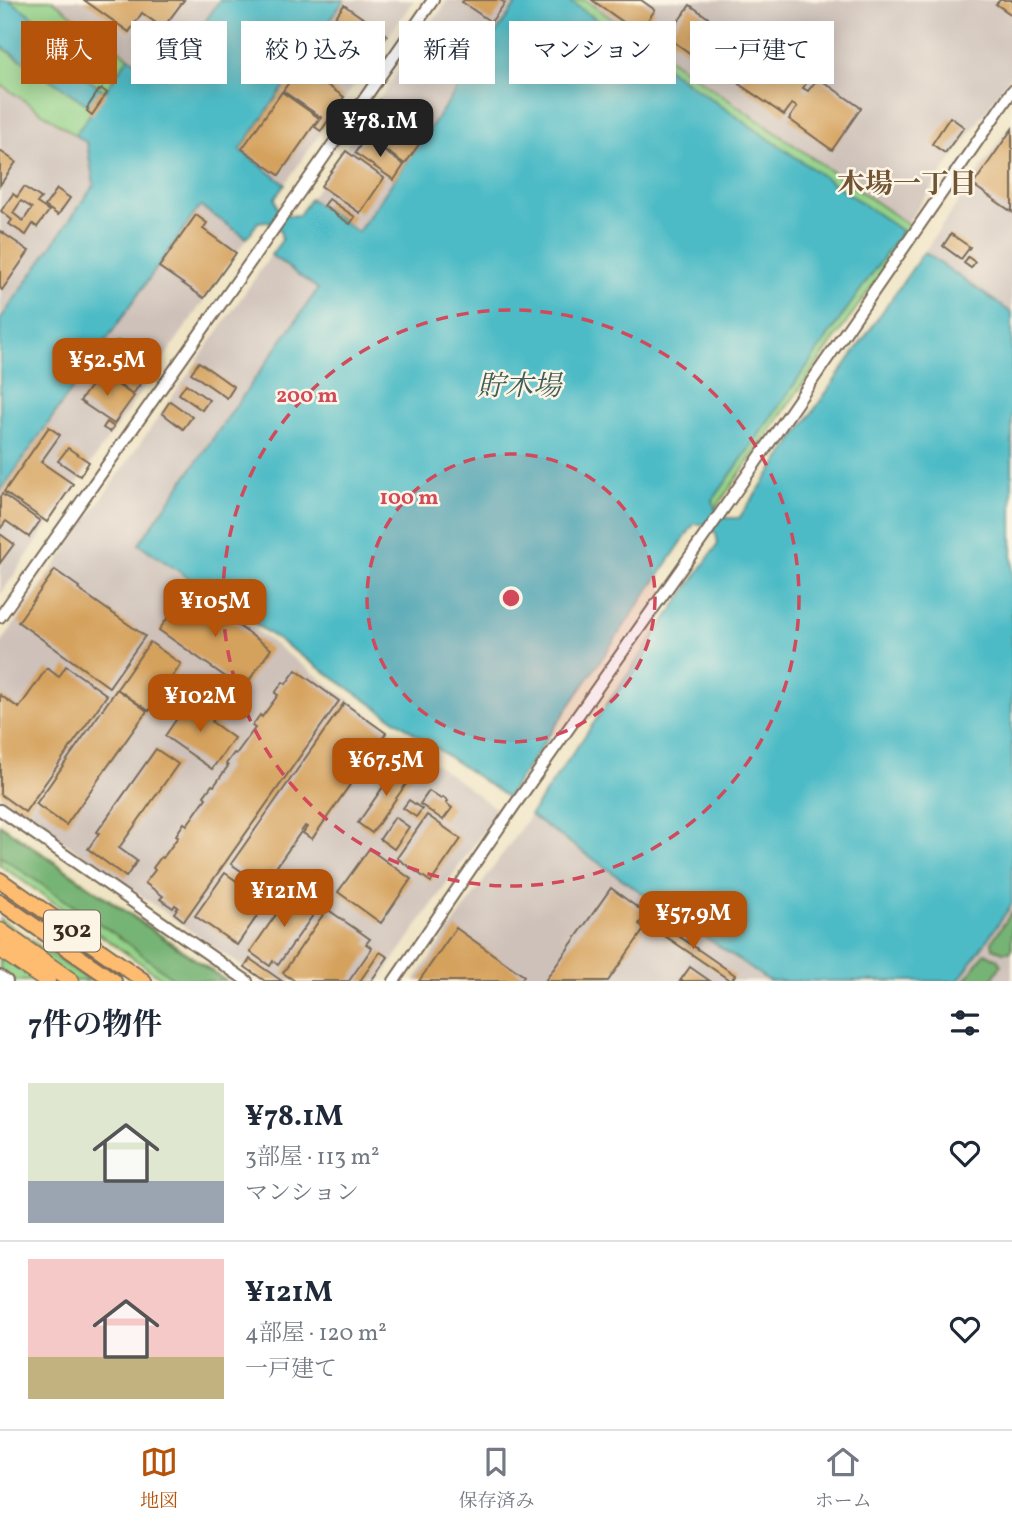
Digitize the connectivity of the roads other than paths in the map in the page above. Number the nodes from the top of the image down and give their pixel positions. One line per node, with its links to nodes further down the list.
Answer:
1 (433, 0): 3 (street)
2 (1012, 91): 16 (street)
3 (0, 617)
4 (0, 810): 15 (street)
5 (0, 880): 14 (highway, 302)
6 (0, 902): 13 (highway, 302)
7 (0, 931): 12 (highway)
8 (0, 950): 11 (highway)
9 (0, 976): 10 (street)
10 (7, 981)
11 (47, 981)
12 (71, 981)
13 (114, 981)
14 (144, 981)
15 (247, 981)
16 (394, 981)

